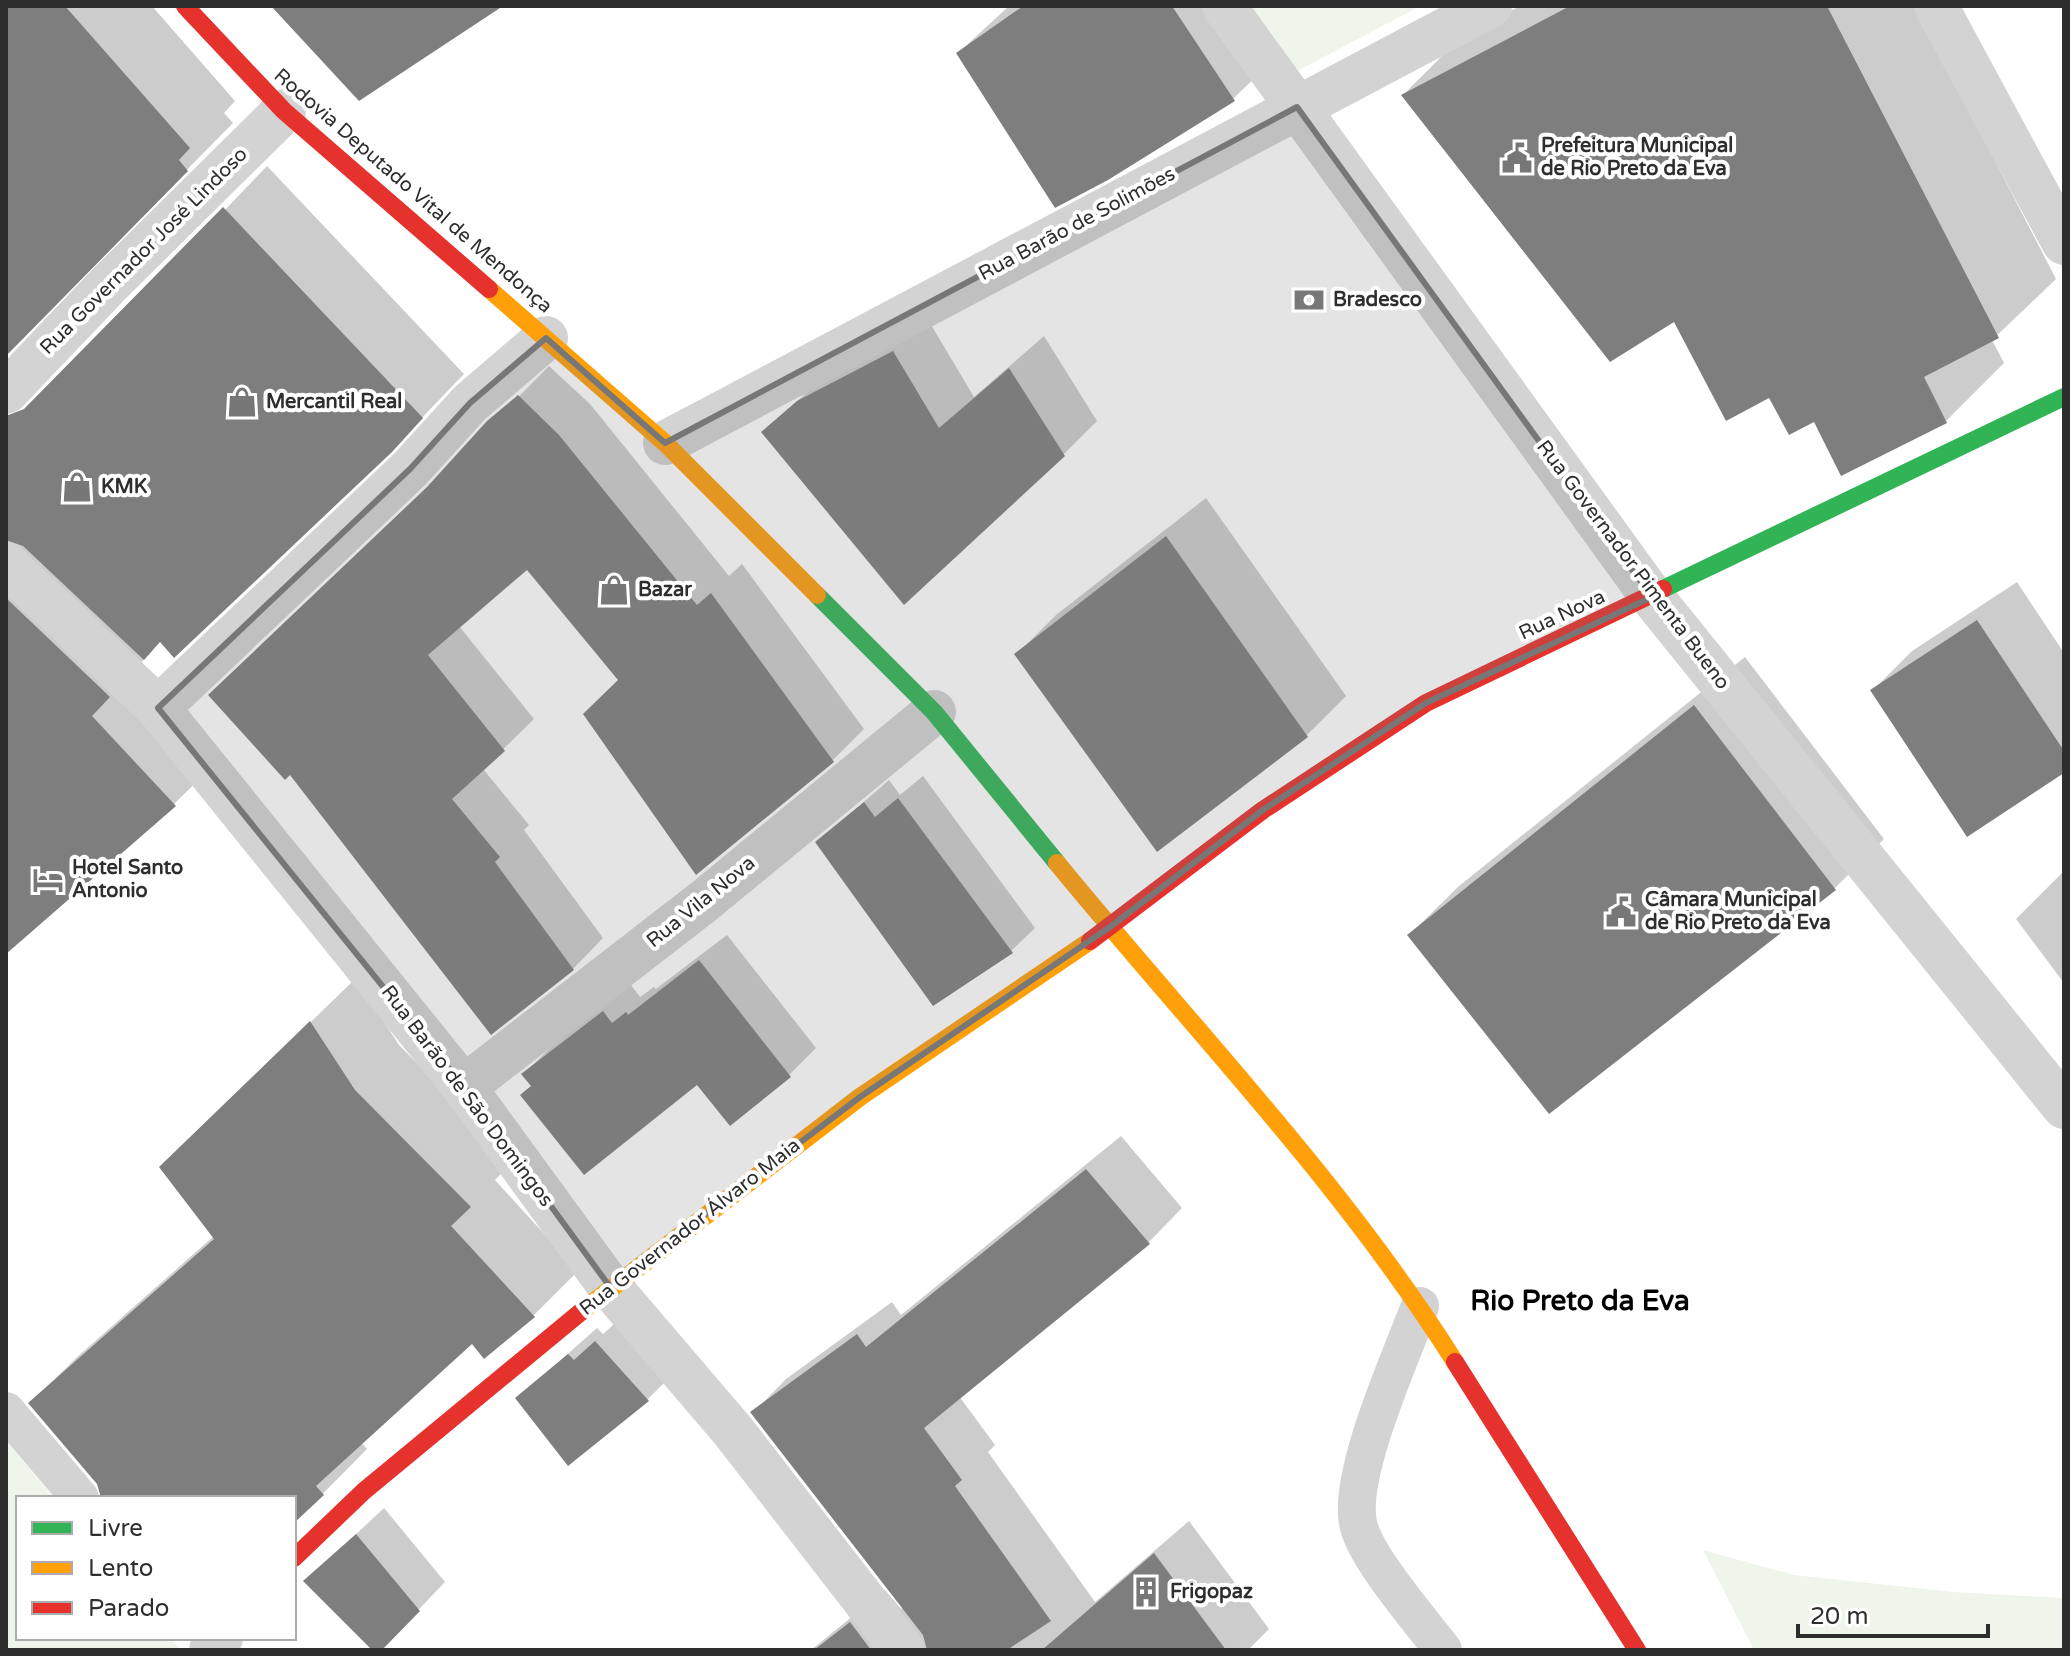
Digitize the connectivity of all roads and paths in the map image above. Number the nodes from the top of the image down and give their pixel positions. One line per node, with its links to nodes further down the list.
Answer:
1 (185, 6): 6 (main road, Rodovia Deputado Vital de Mendonça)
2 (1224, 6): 5 (street, Rua Governador Pimenta Bueno)
3 (1490, 6): 5 (street, Rua Barão de Solimões)
4 (1936, 6): 7 (street)
5 (1297, 107): 11 (street, Rua Barão de Solimões); 13 (street, Rua Governador Pimenta Bueno)
6 (284, 111): 8 (main road, Rodovia Deputado Vital de Mendonça); 9 (street, Rua Governador José Lindoso)
7 (2064, 243)
8 (546, 338): 11 (main road, Rodovia Deputado Vital de Mendonça); 14 (street)
9 (6, 392)
10 (2064, 397): 13 (main road, Rua Nova)
11 (665, 443): 15 (main road, Rodovia Deputado Vital de Mendonça)
12 (6, 564): 14 (street, Rua Barão de São Domingos)
13 (1652, 597): 16 (main road, Rua Nova); 18 (street, Rua Governador Pimenta Bueno)
14 (158, 708): 17 (street, Rua Barão de São Domingos)
15 (934, 712): 16 (main road, Rodovia Deputado Vital de Mendonça); 17 (street, Rua Vila Nova)
16 (1110, 927): 19 (main road, Rua Governador Álvaro Maia); 20 (main road, Rodovia Deputado Vital de Mendonça)
17 (464, 1087): 19 (street, Rua Barão de São Domingos)
18 (2064, 1107)
19 (610, 1287): 23 (main road, Rua Governador Álvaro Maia); 24 (street, Rua Barão de São Domingos)
20 (1420, 1306): 25 (lane); 26 (main road, Rodovia Deputado Vital de Mendonça)
21 (6, 1411): 22 (lane)
22 (78, 1496)
23 (296, 1556)
24 (903, 1650)
25 (1443, 1650)
26 (1637, 1650)

